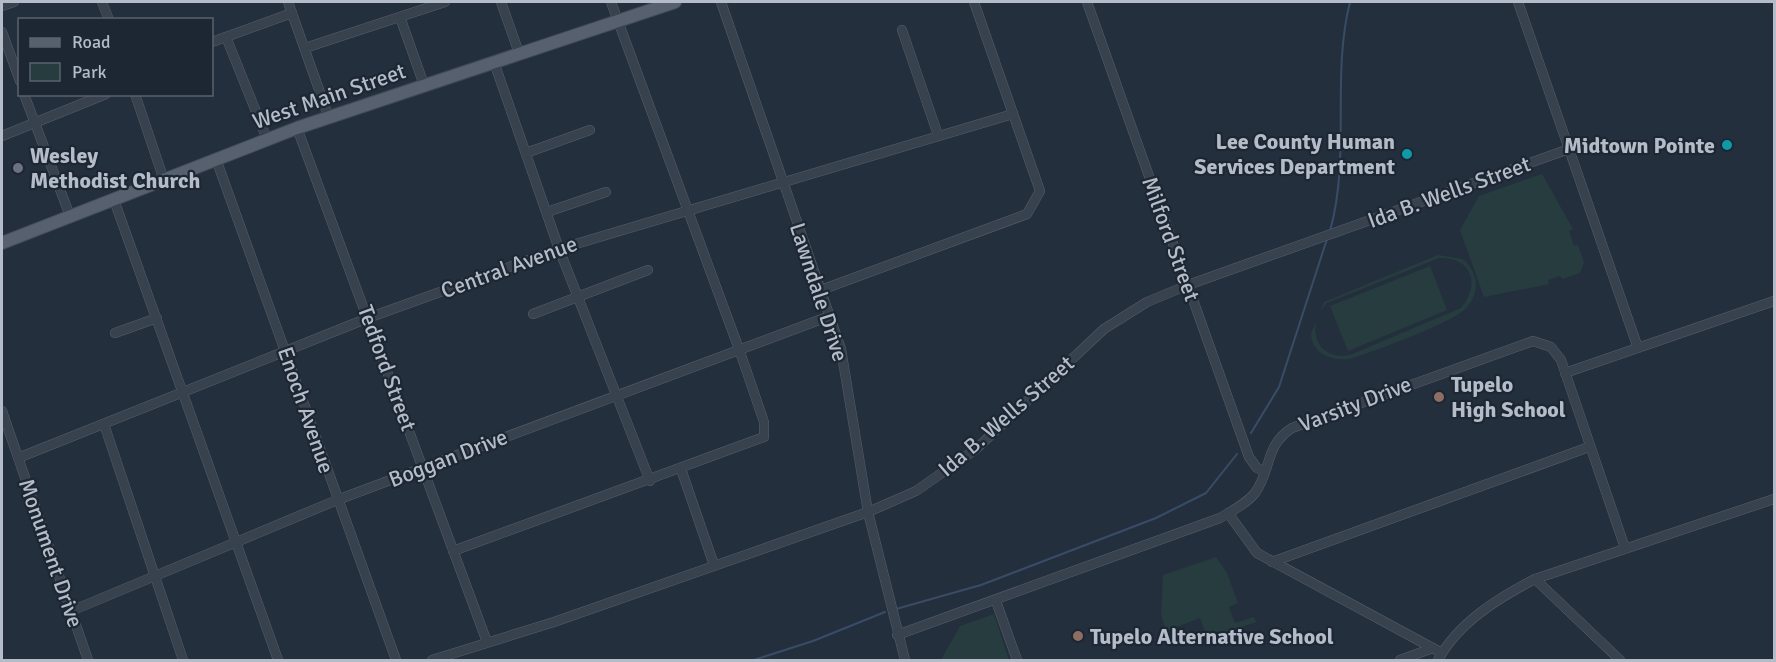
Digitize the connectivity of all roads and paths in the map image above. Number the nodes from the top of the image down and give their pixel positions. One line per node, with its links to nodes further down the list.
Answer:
1 (14, 2): 12 (street)
2 (102, 2): 15 (street)
3 (288, 2): 13 (street)
4 (445, 2): 14 (street)
5 (501, 2): 22 (street)
6 (610, 2): 16 (street)
7 (675, 2): 16 (main road, West Main Street)
8 (721, 2): 41 (street, Lawndale Drive)
9 (974, 2): 29 (street)
10 (1087, 2): 50 (street, Milford Street)
11 (1518, 2): 37 (street)
12 (2, 6)
13 (292, 13): 19 (street); 21 (street)
14 (400, 17): 21 (street); 25 (street)
15 (108, 18)
16 (618, 20): 22 (main road, West Main Street); 44 (street)
17 (902, 30): 34 (street)
18 (2, 32): 24 (street)
19 (226, 37): 20 (street); 36 (street)
20 (213, 42)
21 (305, 48): 30 (street)
22 (519, 53): 23 (main road, West Main Street)
23 (494, 62): 25 (main road, West Main Street); 38 (street)
24 (18, 76)
25 (424, 85): 30 (main road, West Main Street)
26 (25, 96): 31 (street)
27 (101, 96): 31 (street)
28 (136, 96): 40 (street)
29 (1013, 114): 34 (street, Central Avenue); 51 (street)
30 (330, 118): 32 (main road, West Main Street)
31 (34, 122): 35 (street); 46 (street)
32 (297, 128): 36 (main road, West Main Street); 57 (street, Tedford Street)
33 (590, 130): 38 (street)
34 (938, 135): 41 (street, Central Avenue)
35 (2, 136)
36 (267, 139): 39 (main road, West Main Street)
37 (1569, 149): 50 (street, Ida B. Wells Street); 59 (street)
38 (526, 153): 45 (street)
39 (216, 159): 40 (main road, West Main Street); 61 (street, Enoch Avenue)
40 (164, 180): 43 (main road, West Main Street)
41 (783, 182): 44 (street, Central Avenue); 51 (street, Lawndale Drive)
42 (606, 192): 45 (street)
43 (114, 200): 46 (main road, West Main Street); 56 (street)
44 (688, 210): 48 (street, Central Avenue); 60 (street)
45 (547, 212): 48 (street)
46 (70, 216): 47 (main road, West Main Street)
47 (2, 243)
48 (559, 249): 52 (street); 57 (street, Central Avenue)
49 (648, 270): 52 (street)
50 (1188, 285): 71 (street, Milford Street); 75 (street, Ida B. Wells Street)
51 (821, 290): 55 (street, Lawndale Drive)
52 (578, 297): 54 (street); 64 (street)
53 (1774, 301): 59 (street)
54 (533, 314)
55 (830, 316): 60 (street, Boggan Drive); 75 (street, Lawndale Drive)
56 (157, 318): 58 (street); 63 (street)
57 (368, 318): 61 (street, Central Avenue); 69 (street, Tedford Street)
58 (115, 333)
59 (1638, 348): 62 (street)
60 (739, 349): 64 (street, Boggan Drive); 70 (street)
61 (286, 350): 63 (street, Central Avenue); 74 (street, Enoch Avenue)
62 (1565, 373): 67 (street); 71 (street, Varsity Drive)
63 (185, 393): 66 (street, Central Avenue); 77 (street)
64 (615, 395): 69 (street, Boggan Drive); 72 (street)
65 (2, 411): 68 (street, Monument Drive)
66 (104, 424): 68 (street, Central Avenue); 82 (street)
67 (1589, 447): 78 (street); 80 (street)
68 (18, 458): 85 (street, Monument Drive)
69 (424, 468): 74 (street, Boggan Drive); 79 (street, Tedford Street)
70 (681, 469): 72 (street); 81 (street)
71 (1264, 471): 76 (street, Varsity Drive)
72 (650, 481): 79 (street)
73 (1774, 499): 78 (street)
74 (337, 500): 77 (street, Boggan Drive); 92 (street, Enoch Avenue)
75 (868, 512): 81 (street, Ida B. Wells Street); 86 (street, Lawndale Drive)
76 (1228, 513): 80 (street); 84 (street, Varsity Drive)
77 (236, 543): 82 (street, Boggan Drive); 91 (street)
78 (1625, 548): 83 (street)
79 (453, 551): 87 (street, Tedford Street)
80 (1272, 562): 88 (street)
81 (714, 565): 87 (street, Ida B. Wells Street)
82 (153, 576): 85 (street, Boggan Drive); 90 (street)
83 (1535, 579): 88 (street); 97 (street)
84 (996, 601): 86 (street, Varsity Drive); 95 (street)
85 (71, 611): 89 (street, Monument Drive)
86 (897, 635): 94 (street, Lawndale Drive)
87 (487, 642): 93 (street, Ida B. Wells Street)
88 (1438, 654): 96 (street)
89 (88, 660)
90 (183, 660)
91 (278, 660)
92 (396, 660)
93 (432, 660)
94 (905, 660)
95 (1017, 660)
96 (1400, 660)
97 (1620, 660)

